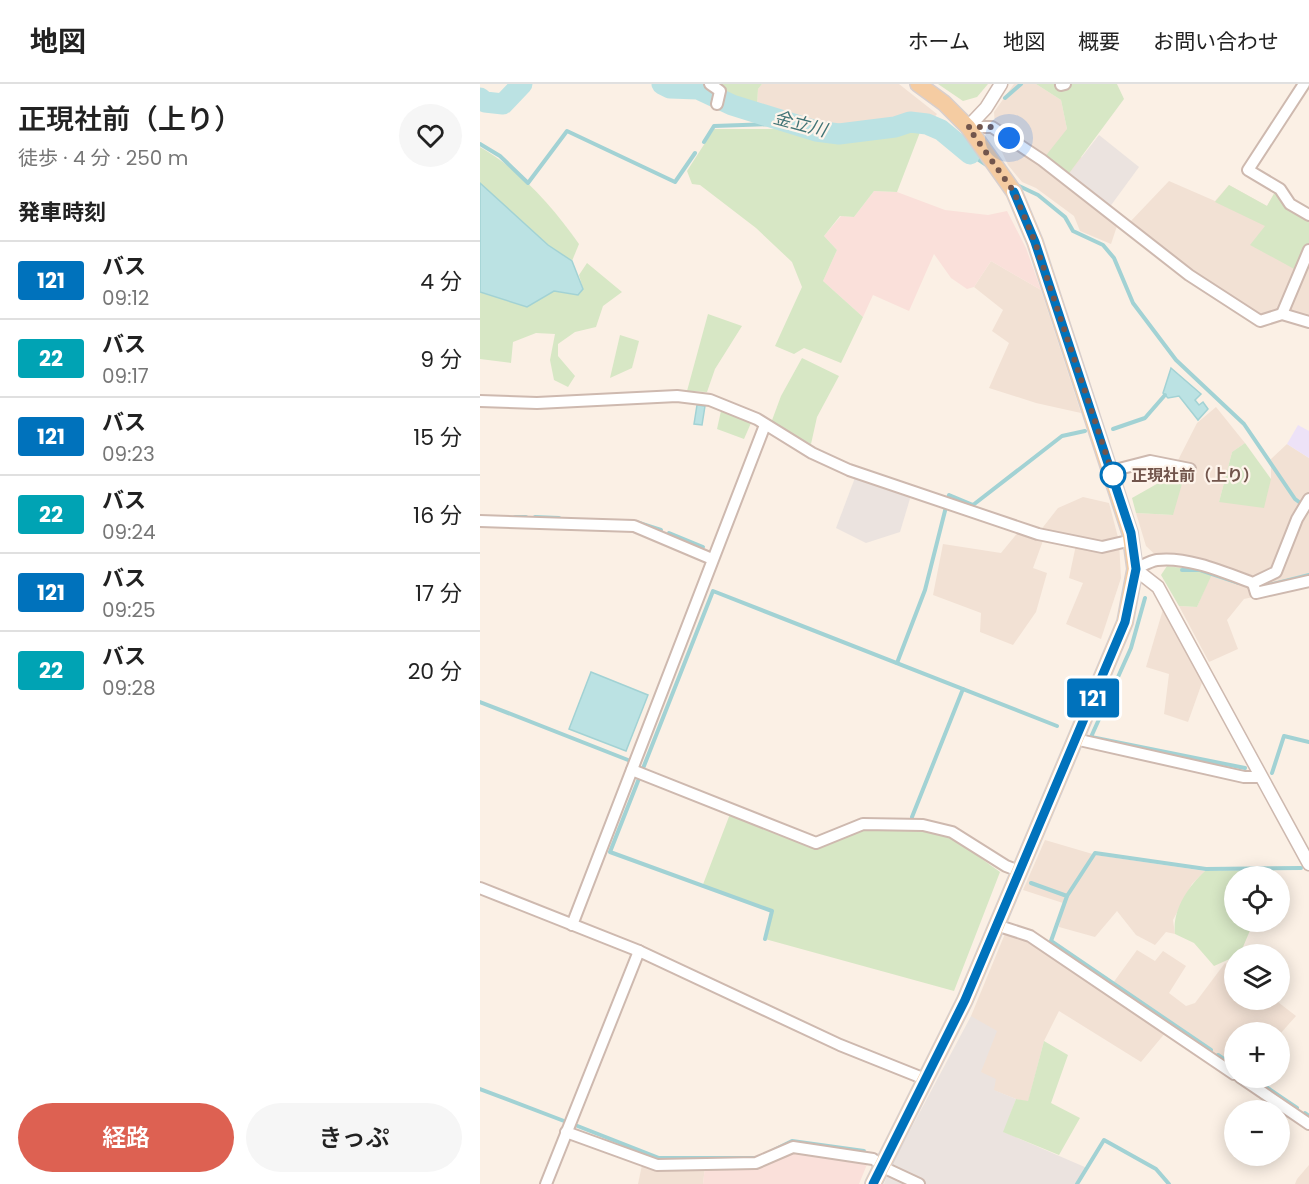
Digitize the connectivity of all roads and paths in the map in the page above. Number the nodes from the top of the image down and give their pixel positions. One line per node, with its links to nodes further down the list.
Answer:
1 (710, 84): 5 (street)
2 (918, 84): 6 (main road)
3 (1001, 84): 6 (street)
4 (1304, 84): 7 (street)
5 (717, 104)
6 (968, 127): 9 (street); 14 (main road)
7 (1309, 215)
8 (1309, 250): 9 (street)
9 (1282, 314): 10 (street)
10 (1309, 322)
11 (480, 401): 12 (street)
12 (765, 426): 17 (street); 18 (street)
13 (1190, 469): 14 (street)
14 (1112, 471): 17 (main road)
15 (1308, 499): 21 (street)
16 (480, 521): 18 (street)
17 (1132, 540): 19 (main road)
18 (712, 559): 23 (street)
19 (1136, 569): 21 (street); 22 (main road); 24 (street)
20 (1309, 580): 21 (street)
21 (1253, 583)
22 (1075, 739): 24 (street); 26 (main road)
23 (637, 772): 26 (street); 28 (street)
24 (1261, 777): 25 (street)
25 (1309, 864)
26 (1019, 871): 29 (main road)
27 (480, 888): 28 (street)
28 (572, 925): 30 (street)
29 (996, 925): 31 (street); 32 (main road)
30 (639, 951): 32 (street); 35 (street)
31 (1224, 1067)
32 (925, 1079): 36 (main road)
33 (1256, 1088): 34 (street)
34 (1309, 1124)
35 (566, 1132): 36 (street); 37 (street)
36 (881, 1164): 38 (main road); 39 (street)
37 (546, 1184)
38 (873, 1184)
39 (919, 1184)

